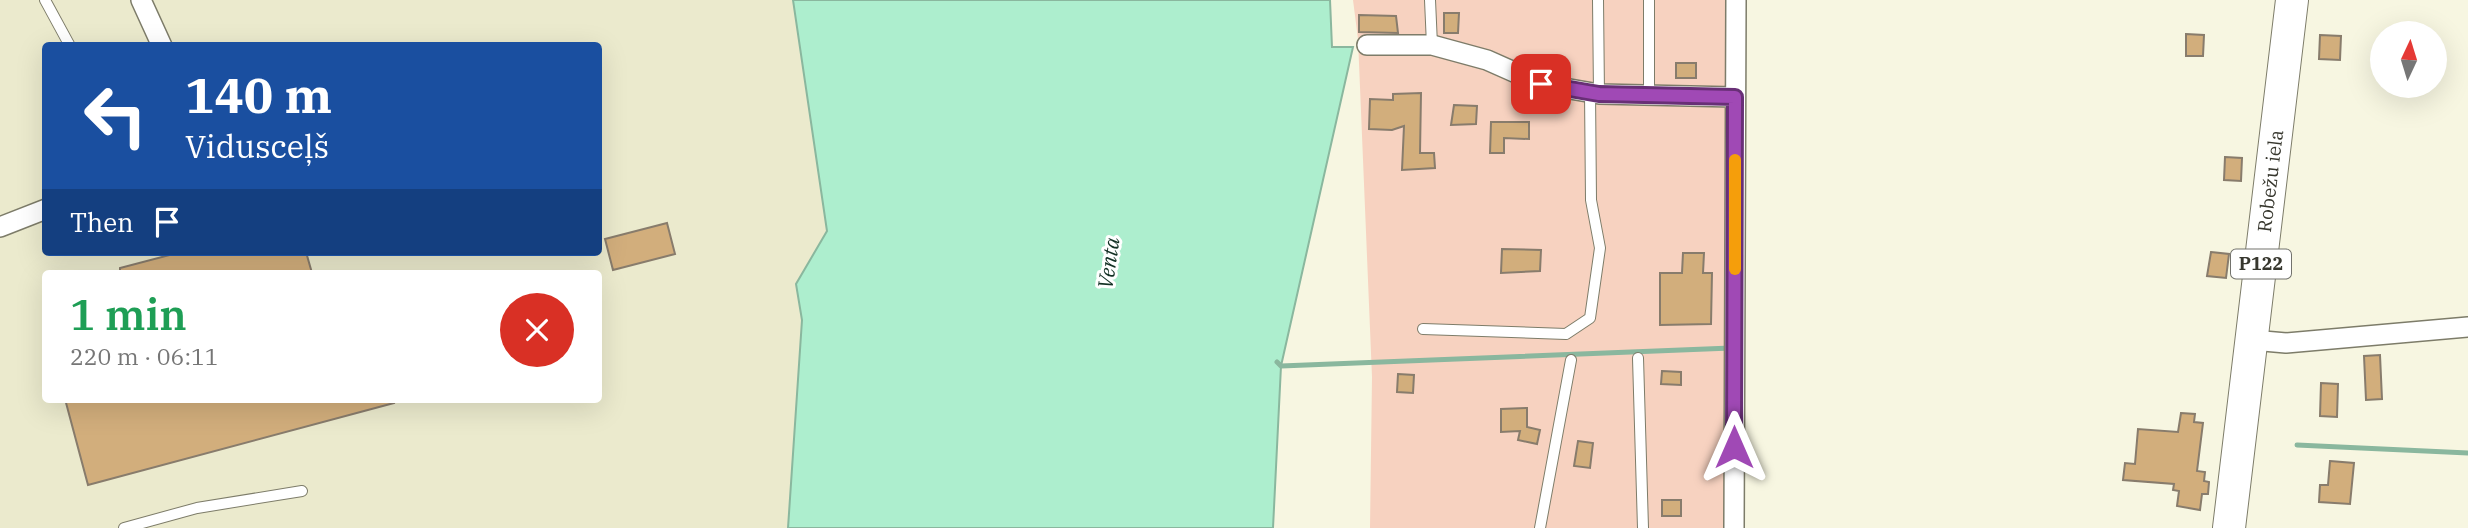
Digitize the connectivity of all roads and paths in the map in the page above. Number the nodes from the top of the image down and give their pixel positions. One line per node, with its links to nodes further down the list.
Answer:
1 (45, 0): 8 (lane)
2 (141, 0): 9 (street)
3 (1430, 0): 11 (lane)
4 (1598, 0): 12 (lane)
5 (1649, 0): 13 (lane)
6 (1736, 0): 14 (street)
7 (2292, 0): 19 (main road, Robežu iela / P122)
8 (68, 42)
9 (160, 42)
10 (1367, 45): 11 (street)
11 (1432, 45): 12 (street)
12 (1595, 93): 13 (street); 18 (lane)
13 (1649, 95): 14 (street)
14 (1735, 97): 26 (street)
15 (42, 211): 16 (street)
16 (0, 227)
17 (2468, 327): 19 (street)
18 (1423, 329)
19 (2252, 340): 27 (main road, Robežu iela / P122)
20 (1638, 358): 25 (lane)
21 (1571, 360): 24 (lane)
22 (302, 491): 23 (lane)
23 (124, 528)
24 (1540, 528)
25 (1643, 528)
26 (1734, 528)
27 (2229, 528)

